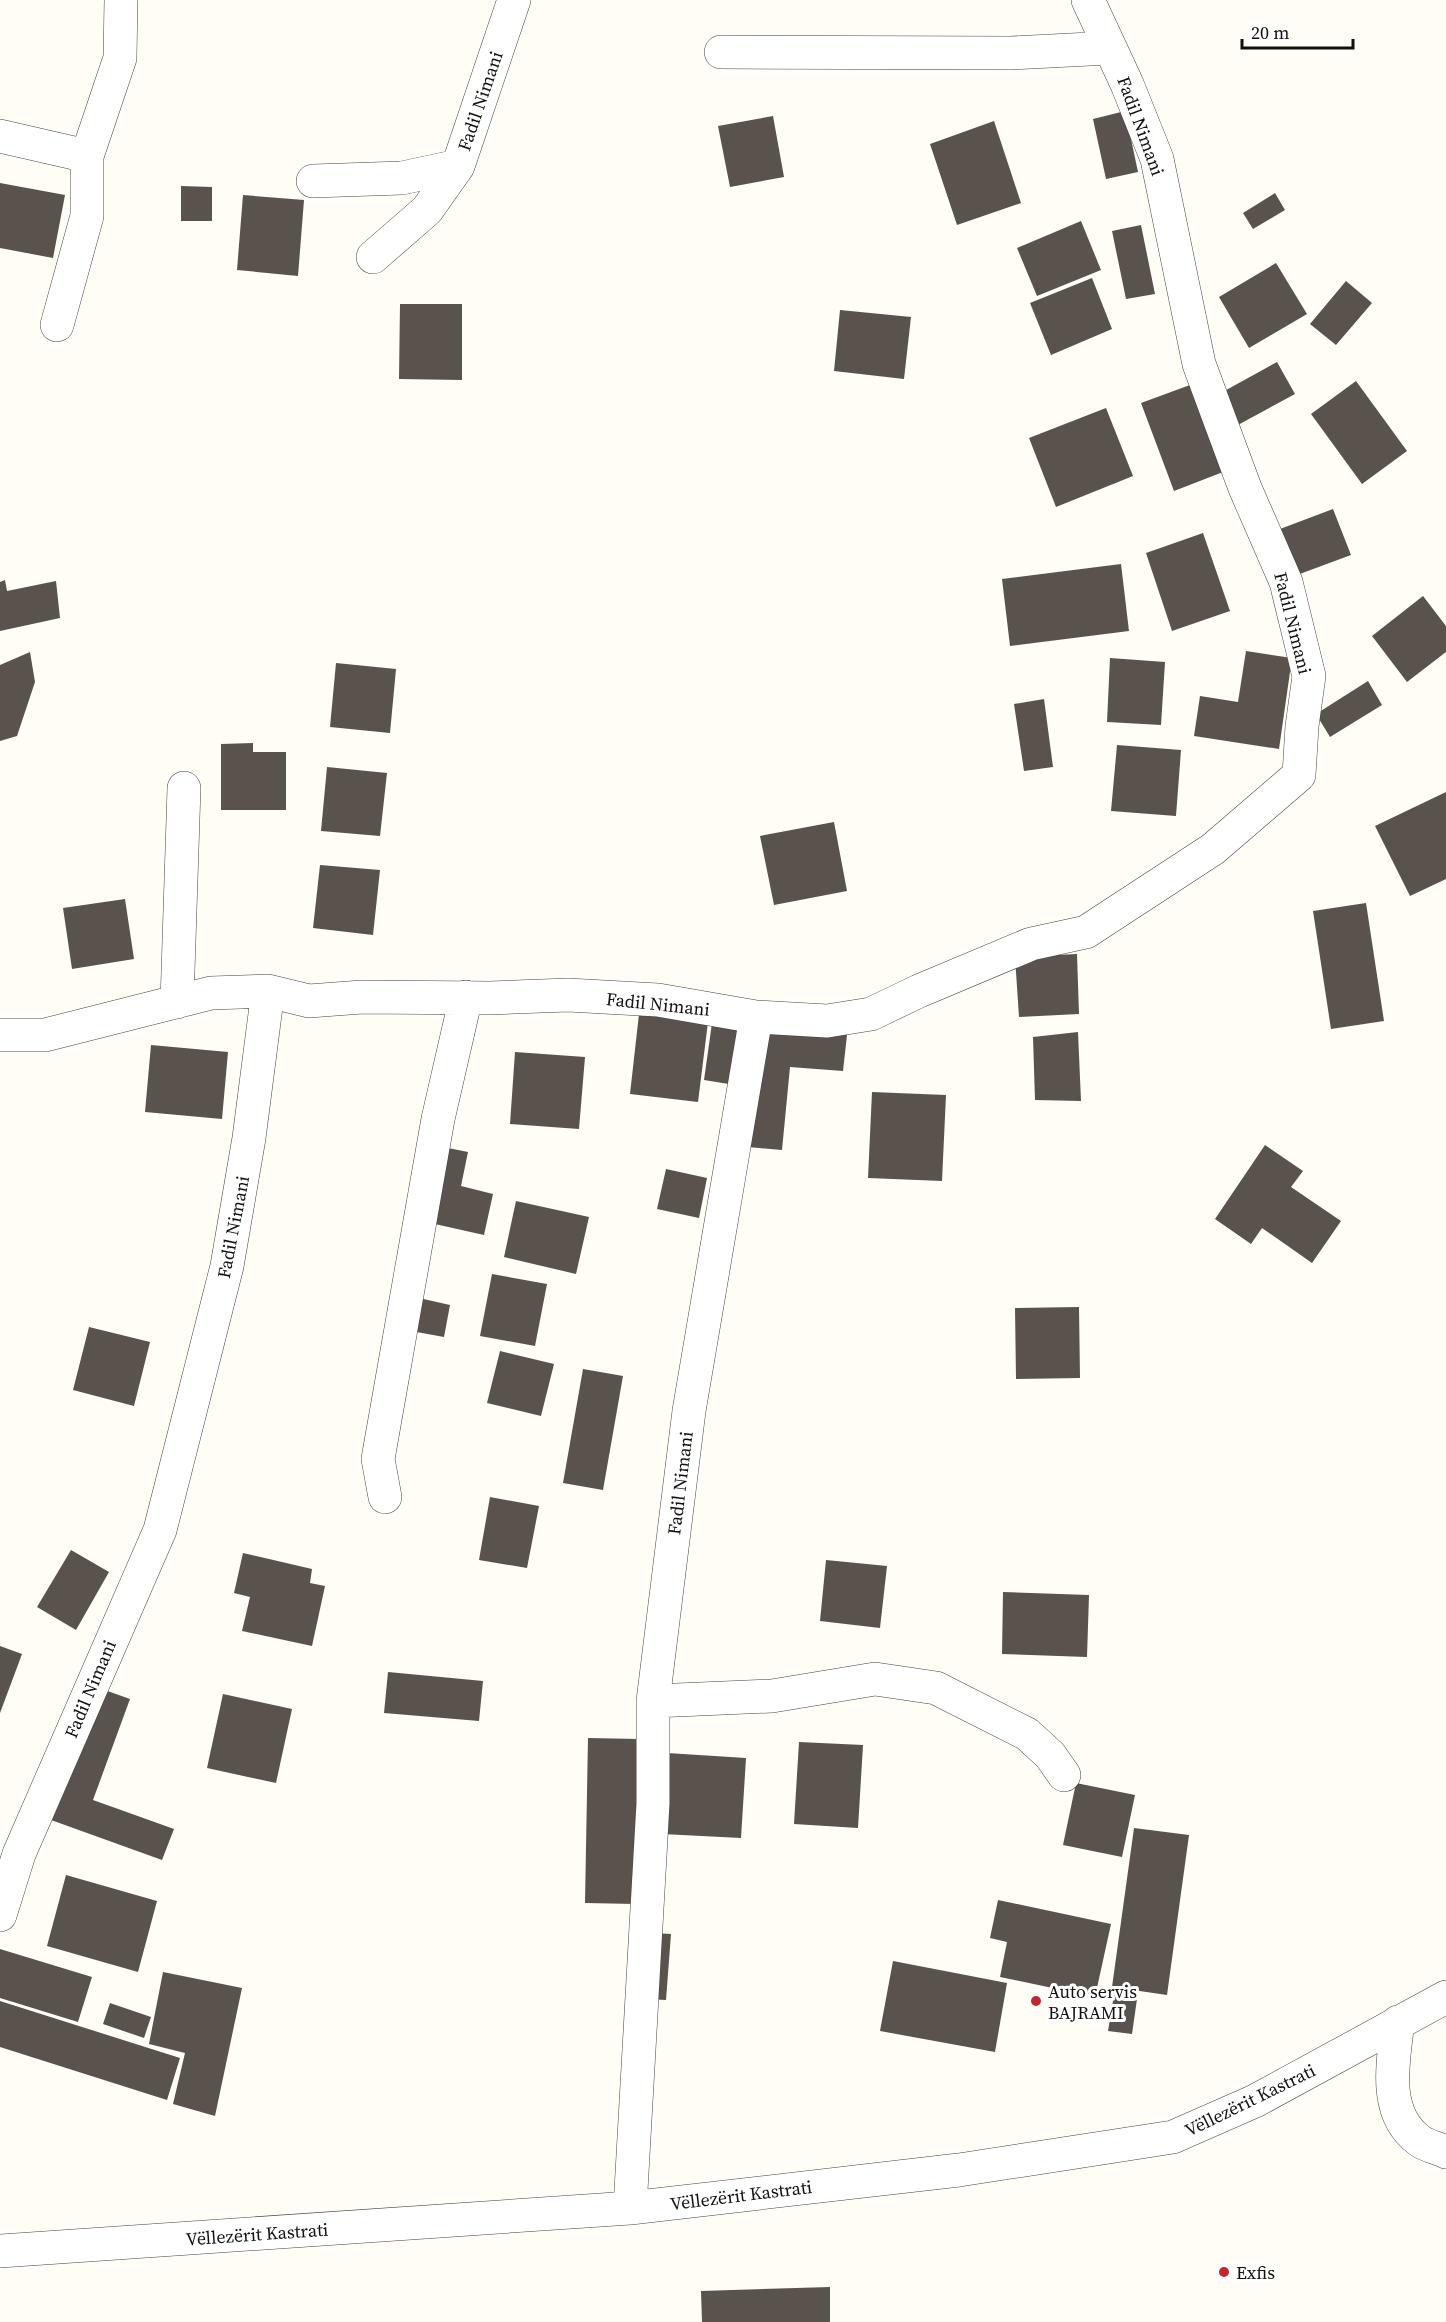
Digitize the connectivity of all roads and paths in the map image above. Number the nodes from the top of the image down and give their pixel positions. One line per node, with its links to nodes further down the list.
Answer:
1 (121, 0): 7 (street)
2 (514, 0): 8 (street, Fadil Nimani)
3 (1088, 0): 4 (street, Fadil Nimani)
4 (1110, 48): 5 (street); 16 (street, Fadil Nimani)
5 (721, 52)
6 (0, 136): 7 (street)
7 (87, 156): 11 (street)
8 (458, 166): 9 (street, Fadil Nimani); 10 (street)
9 (313, 180)
10 (373, 257)
11 (57, 325)
12 (184, 788): 15 (street)
13 (268, 991): 14 (street, Fadil Nimani); 15 (street); 21 (street, Fadil Nimani)
14 (466, 998): 16 (street, Fadil Nimani); 18 (street)
15 (177, 1002): 17 (street)
16 (756, 1017): 19 (street, Fadil Nimani)
17 (0, 1035)
18 (385, 1497)
19 (653, 1701): 20 (street); 25 (street, Fadil Nimani)
20 (1064, 1774)
21 (0, 1915)
22 (1446, 1997): 23 (street, Vëllezërit Kastrati)
23 (1398, 2022): 24 (street); 25 (street, Vëllezërit Kastrati)
24 (1446, 2152)
25 (630, 2208): 26 (street, Vëllezërit Kastrati)
26 (0, 2251)

